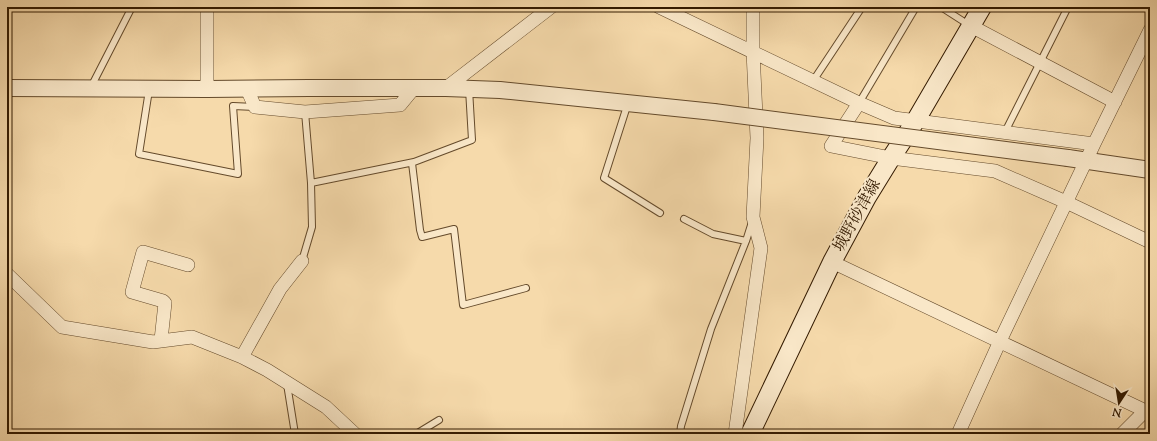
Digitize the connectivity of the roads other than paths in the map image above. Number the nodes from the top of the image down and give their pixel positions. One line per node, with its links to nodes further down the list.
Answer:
1 (132, 7): 19 (lane)
2 (207, 7): 21 (street)
3 (551, 7): 18 (street)
4 (660, 7): 13 (street)
5 (753, 7): 13 (street)
6 (862, 7): 15 (lane)
7 (916, 7): 26 (lane)
8 (941, 7): 11 (lane)
9 (982, 7): 11 (main road, 城野砂津線)
10 (1080, 7): 14 (lane)
11 (970, 26): 14 (street); 29 (main road, 城野砂津線)
12 (1150, 30): 24 (street)
13 (753, 51): 15 (street); 39 (street)
14 (1040, 63): 24 (street); 30 (lane)
15 (813, 81): 26 (street)
16 (7, 88): 19 (street)
17 (414, 88): 18 (street); 22 (street); 28 (street)
18 (446, 88): 23 (street)
19 (90, 89): 20 (street)
20 (149, 89): 21 (street); 27 (lane)
21 (208, 89): 22 (street)
22 (247, 89): 27 (street)
23 (469, 89): 25 (street); 34 (lane)
24 (1115, 102): 31 (street)
25 (628, 103): 33 (street, bridge); 38 (lane)
26 (859, 103): 29 (street); 32 (street)
27 (255, 107): 28 (street)
28 (305, 112): 36 (lane)
29 (916, 120): 30 (street); 32 (main road, 城野砂津線)
30 (1005, 132): 31 (street)
31 (1094, 144): 33 (street)
32 (890, 158): 37 (street); 44 (main road, 城野砂津線)
33 (1085, 160): 35 (street); 37 (street)
34 (412, 163): 36 (lane); 47 (lane)
35 (1150, 170)
36 (311, 183): 43 (lane)
37 (1066, 202): 42 (street); 49 (street)
38 (660, 213)
39 (753, 217): 41 (lane); 58 (street)
40 (684, 219): 41 (lane)
41 (746, 241): 57 (lane)
42 (1150, 242)
43 (302, 261): 50 (street)
44 (832, 262): 49 (street); 59 (main road, 城野砂津線)
45 (188, 265): 48 (street)
46 (7, 274): 48 (street)
47 (526, 288)
48 (161, 340): 50 (street)
49 (1000, 341): 52 (street); 60 (street)
50 (242, 358): 51 (street)
51 (286, 382): 54 (lane); 55 (street)
52 (1148, 411): 61 (street)
53 (439, 420): 56 (lane)
54 (295, 434)
55 (355, 434)
56 (416, 434)
57 (680, 434)
58 (735, 434)
59 (750, 434)
60 (958, 434)
61 (1122, 434)

